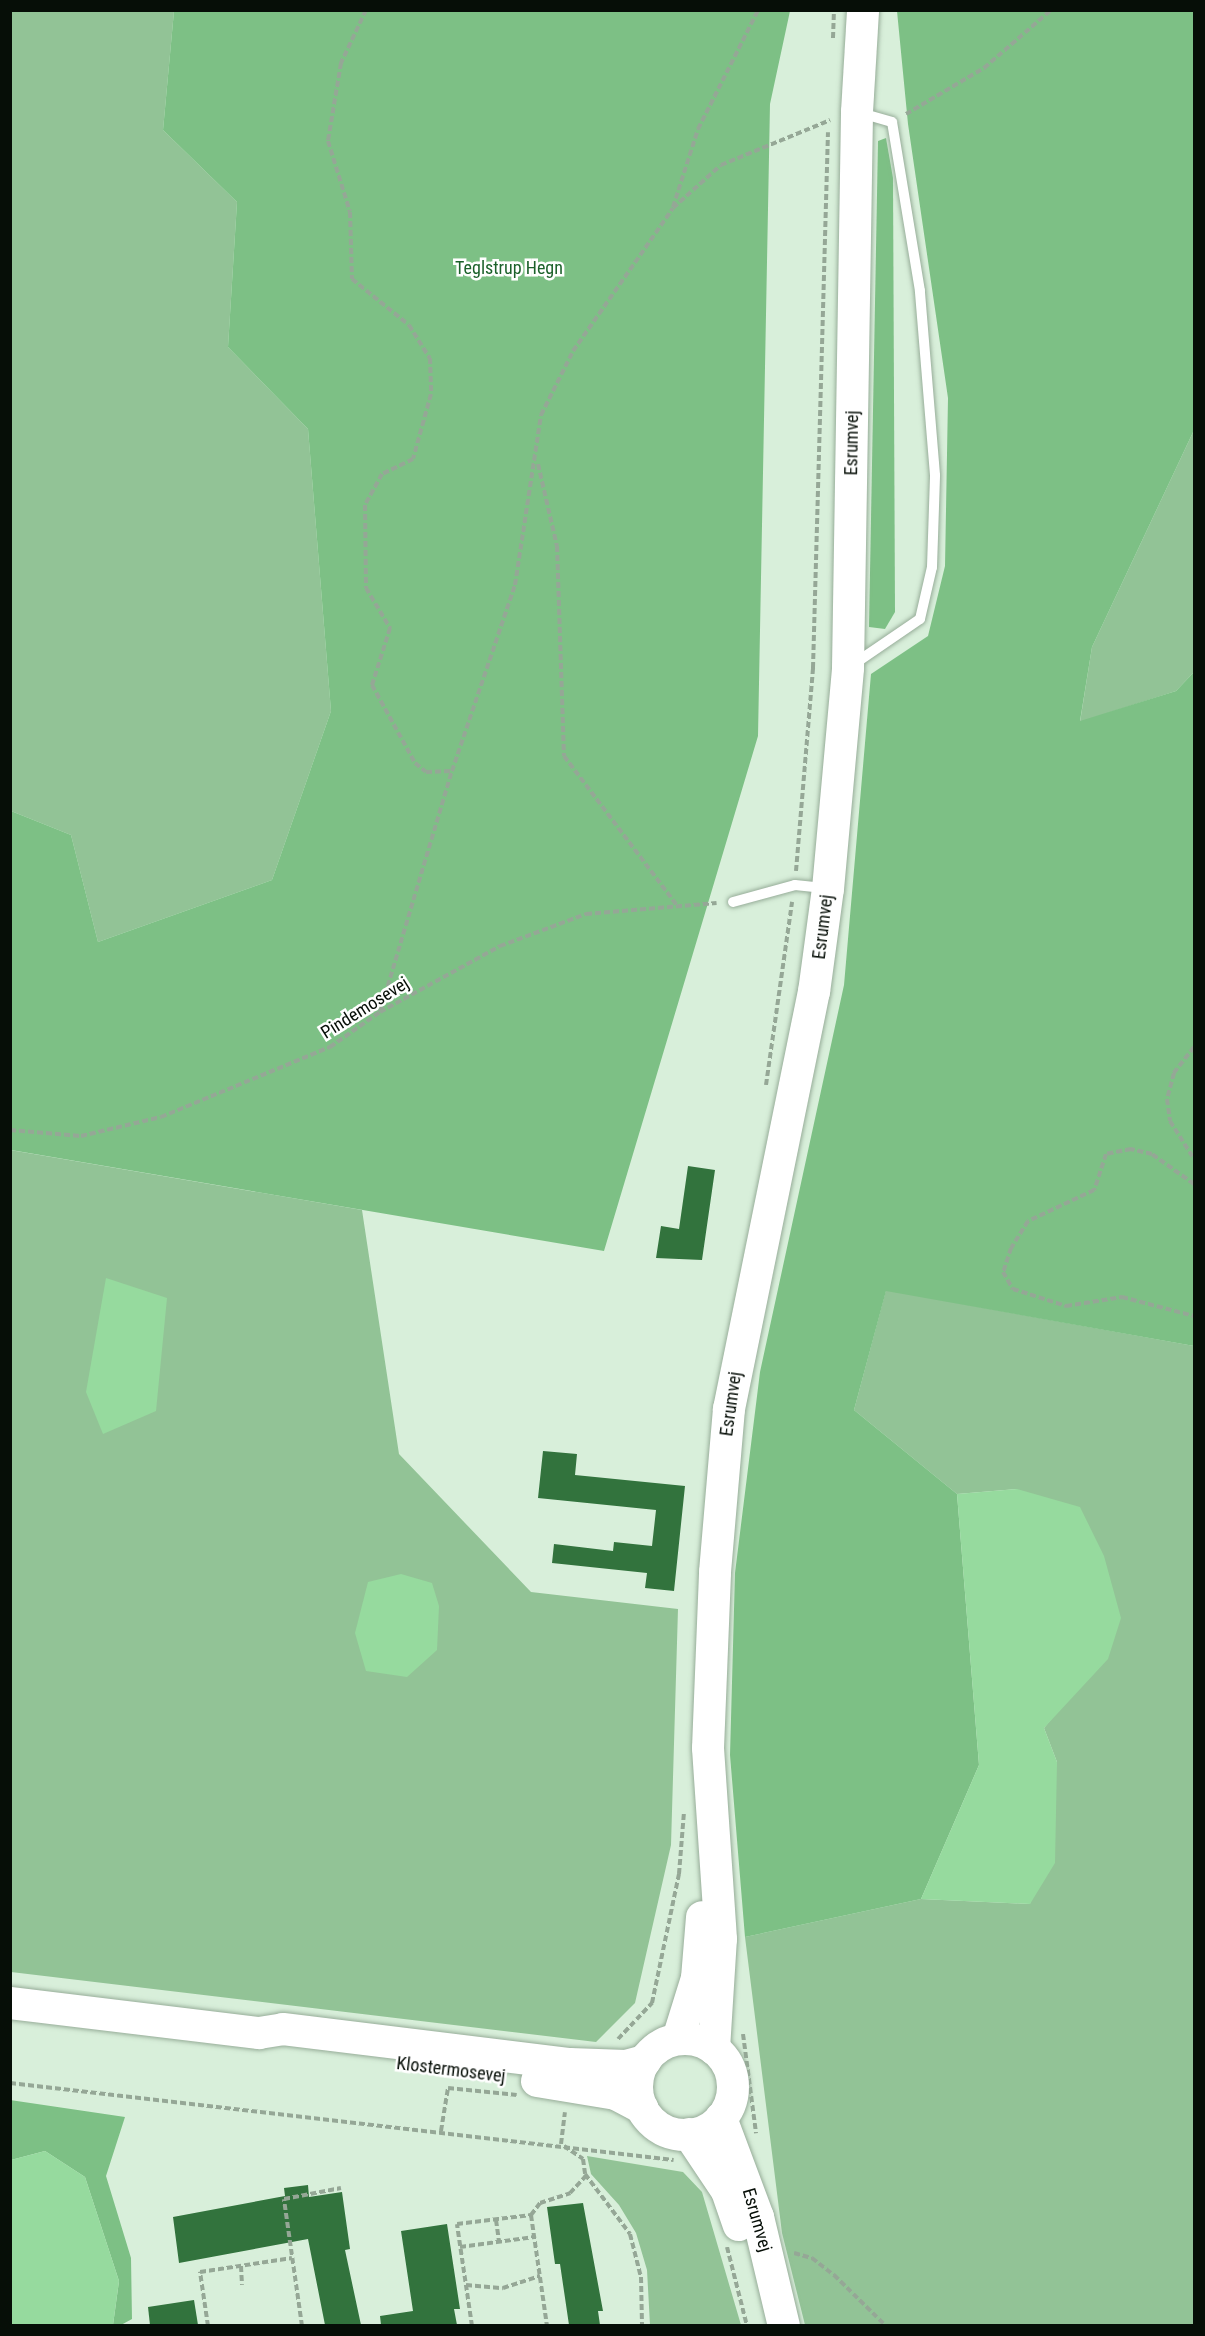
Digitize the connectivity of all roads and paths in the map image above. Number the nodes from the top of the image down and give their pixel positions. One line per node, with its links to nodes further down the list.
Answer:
1 (366, 10): 12 (path)
2 (758, 10): 9 (path)
3 (834, 10): 6 (path)
4 (863, 10): 7 (main road, Esrumvej)
5 (1051, 10): 8 (path)
6 (832, 44)
7 (838, 114): 8 (lane); 9 (path); 11 (main road, Esrumvej); 13 (path)
8 (892, 122): 11 (lane)
9 (673, 208): 10 (path)
10 (537, 460): 12 (path); 16 (path)
11 (848, 668): 14 (main road, Esrumvej)
12 (452, 771): 17 (path)
13 (795, 885): 14 (lane); 15 (lane)
14 (828, 889): 23 (main road, Esrumvej)
15 (733, 902): 16 (path, Pindemosevej)
16 (677, 905): 17 (path, Pindemosevej)
17 (380, 1012): 19 (path, Pindemosevej)
18 (1194, 1047): 20 (path)
19 (10, 1130)
20 (1194, 1159)
21 (1194, 1184): 22 (path)
22 (1194, 1316)
23 (712, 1835): 28 (main road, Esrumvej); 30 (main road, Esrumvej)
24 (660, 1971): 29 (path)
25 (10, 2003): 27 (main road, Klostermosevej)
26 (742, 2029): 39 (path)
27 (259, 2033): 31 (main road, Klostermosevej); 35 (main road, Klostermosevej)
28 (678, 2039): 30 (main road); 31 (main road)
29 (611, 2045)
30 (714, 2049): 36 (main road)
31 (645, 2061): 35 (main road)
32 (10, 2083): 37 (path)
33 (520, 2095): 37 (path)
34 (566, 2106): 38 (path)
35 (642, 2108): 40 (main road)
36 (721, 2118): 40 (main road); 62 (main road, Esrumvej)
37 (441, 2131): 38 (path)
38 (561, 2144): 40 (path); 41 (path)
39 (758, 2146)
40 (685, 2147): 61 (main road, Esrumvej)
41 (586, 2176): 43 (path); 59 (path)
42 (341, 2188): 50 (path)
43 (531, 2215): 44 (path); 45 (path)
44 (496, 2220): 47 (path); 48 (path)
45 (534, 2237): 47 (path); 52 (path)
46 (725, 2237): 60 (path)
47 (500, 2241): 48 (path)
48 (460, 2247): 53 (path)
49 (785, 2254): 63 (path)
50 (292, 2258): 51 (path); 56 (path)
51 (241, 2266): 54 (path); 55 (path)
52 (540, 2276): 53 (path); 58 (path)
53 (466, 2284): 57 (path)
54 (243, 2285)
55 (208, 2325)
56 (302, 2325)
57 (472, 2325)
58 (547, 2325)
59 (642, 2325)
60 (747, 2325)
61 (768, 2325)
62 (784, 2325)
63 (886, 2325)

